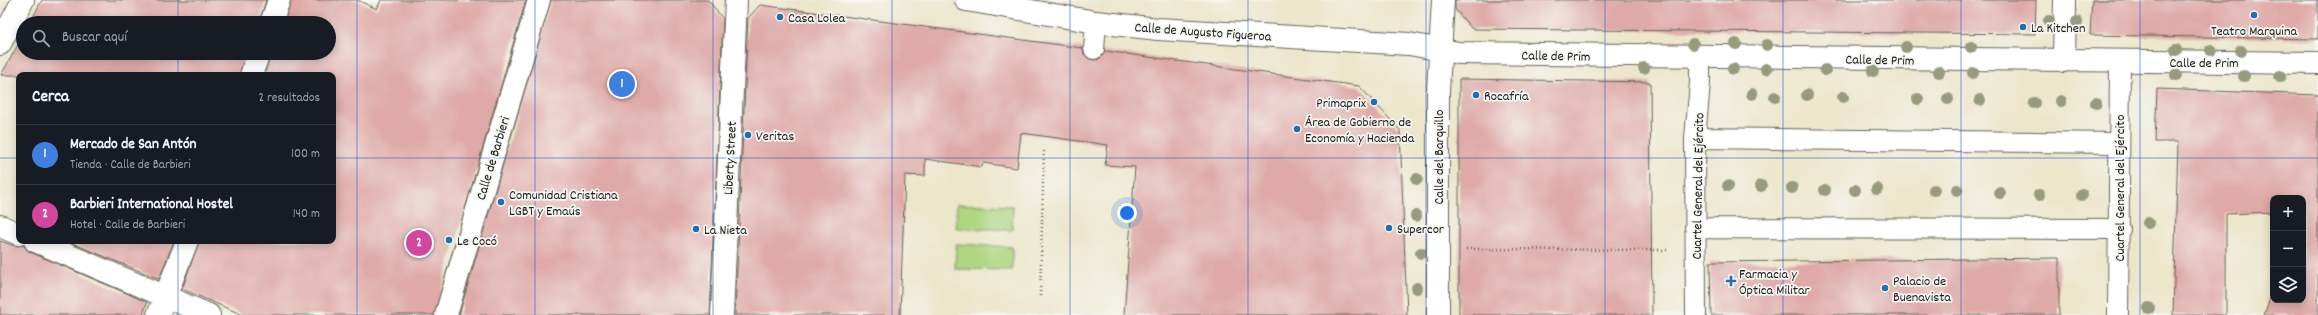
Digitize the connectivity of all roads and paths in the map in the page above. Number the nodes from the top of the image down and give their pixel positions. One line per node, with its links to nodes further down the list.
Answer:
1 (23, 0): 10 (street)
2 (280, 0): 8 (street)
3 (539, 0): 33 (street, Calle de Barbieri)
4 (736, 0): 34 (street, Liberty Street)
5 (966, 0): 9 (street, Calle de Augusto Figueroa)
6 (1443, 0): 12 (street, Calle del Barquillo)
7 (2065, 0): 15 (street)
8 (274, 16)
9 (1096, 22): 11 (lane); 12 (street, Calle de Augusto Figueroa)
10 (0, 44)
11 (1094, 49)
12 (1442, 50): 13 (street, Calle de Prim); 35 (street, Calle del Barquillo)
13 (1700, 57): 15 (street, Calle de Prim); 19 (lane, Cuartel General del Ejército)
14 (256, 60): 18 (street)
15 (2064, 61): 16 (street, Calle de Prim)
16 (2120, 62): 17 (street, Calle de Prim); 20 (lane, Cuartel General del Ejército)
17 (2318, 63)
18 (252, 72)
19 (1695, 138): 20 (lane); 23 (lane, Cuartel General del Ejército)
20 (2118, 143): 24 (lane, Cuartel General del Ejército)
21 (1044, 148): 30 (path)
22 (0, 226): 25 (street)
23 (1695, 228): 24 (lane); 29 (lane, Cuartel General del Ejército)
24 (2120, 230): 37 (lane, Cuartel General del Ejército)
25 (16, 233)
26 (41, 244): 31 (street)
27 (186, 244): 31 (street)
28 (1459, 249): 29 (path)
29 (1696, 250): 36 (lane, Cuartel General del Ejército)
30 (1040, 296)
31 (162, 306): 32 (street)
32 (209, 315)
33 (446, 315)
34 (722, 315)
35 (1438, 315)
36 (1696, 315)
37 (2118, 315)

